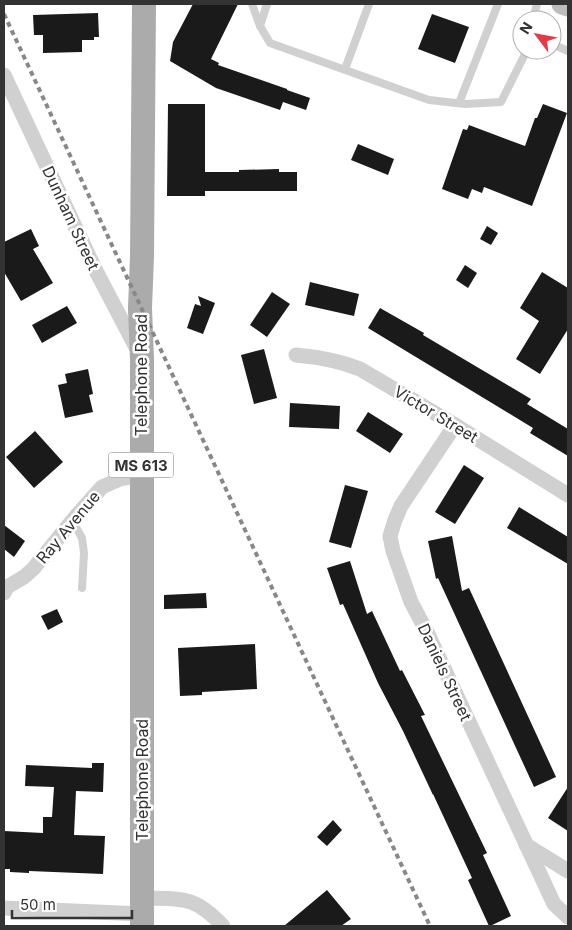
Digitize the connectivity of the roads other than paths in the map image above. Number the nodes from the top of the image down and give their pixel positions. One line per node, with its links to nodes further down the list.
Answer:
1 (144, 4): 14 (main road, Telephone Road / MS 613)
2 (252, 4): 8 (lane)
3 (267, 4): 8 (lane)
4 (369, 4): 10 (lane)
5 (498, 4): 12 (lane)
6 (562, 4): 7 (street)
7 (568, 6)
8 (260, 26): 10 (lane)
9 (522, 60): 12 (lane)
10 (345, 70): 12 (lane)
11 (4, 75): 14 (street, Dunham Street)
12 (459, 103)
13 (296, 355): 15 (street, Victor Street)
14 (142, 359): 16 (main road, Telephone Road / MS 613)
15 (456, 426): 17 (street, Victor Street); 21 (street, Daniels Street)
16 (141, 475): 18 (street, Ray Avenue); 24 (main road, Telephone Road / MS 613)
17 (568, 495)
18 (72, 520): 19 (street, Ray Avenue); 20 (lane)
19 (5, 588)
20 (82, 588)
21 (526, 845): 22 (street); 25 (street, Daniels Street)
22 (568, 871)
23 (4, 908): 24 (street)
24 (142, 913): 26 (street)
25 (568, 917)
26 (224, 926)

